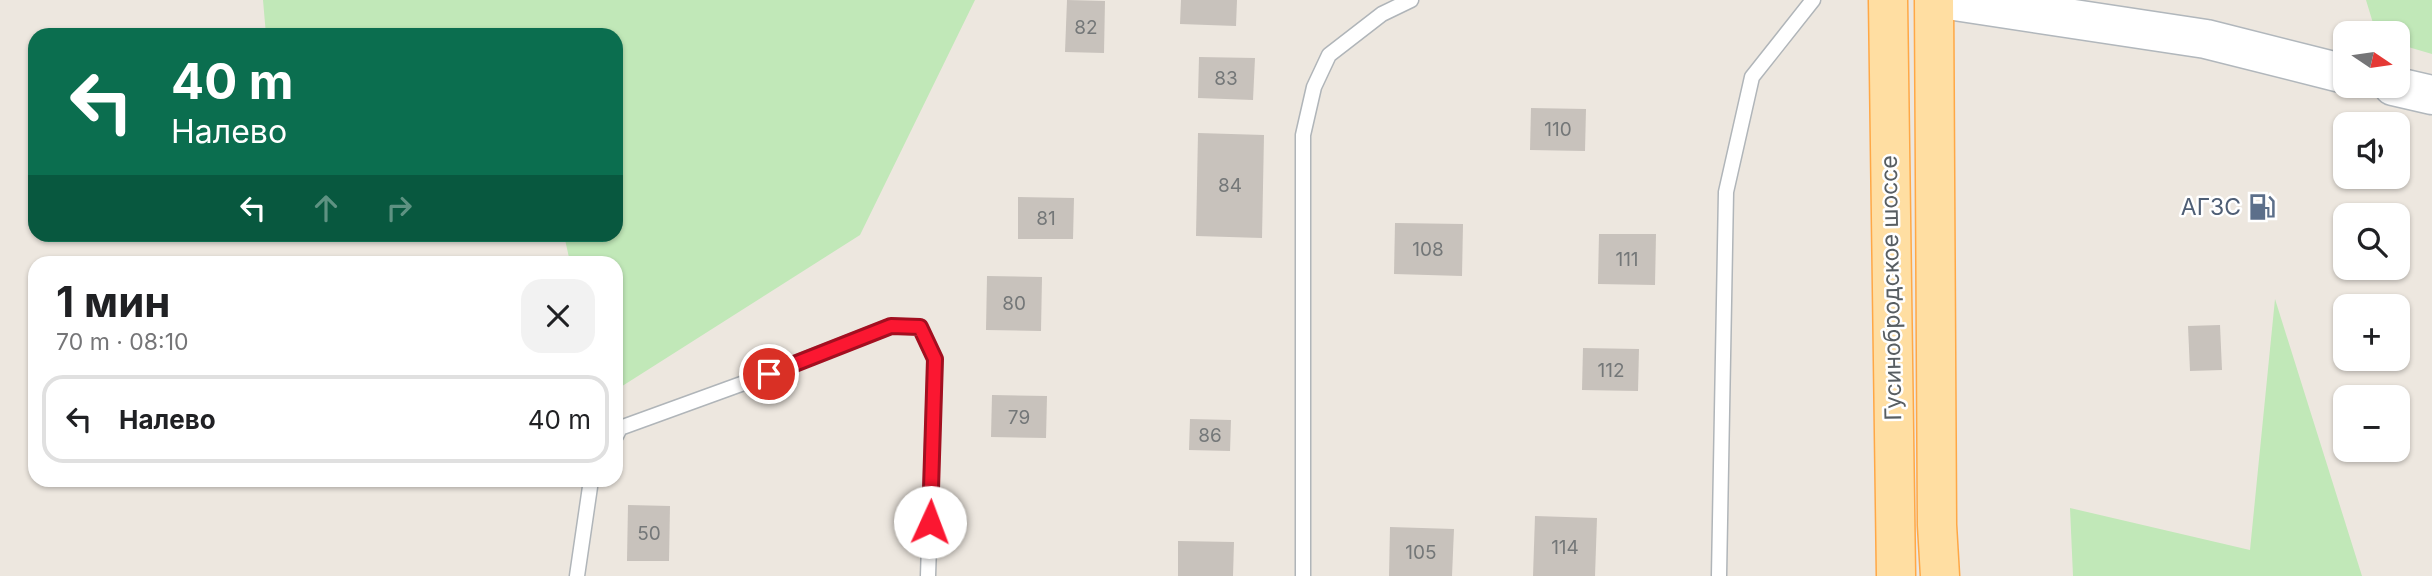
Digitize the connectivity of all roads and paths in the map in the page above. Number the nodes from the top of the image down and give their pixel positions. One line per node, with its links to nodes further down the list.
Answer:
1 (1411, 0): 13 (lane)
2 (1814, 0): 14 (lane)
3 (1888, 0): 15 (main road, Гусинобродское шоссе)
4 (1934, 0): 16 (main road, Гусинобродское шоссе)
5 (1948, 0): 6 (street)
6 (2333, 71)
7 (2410, 90): 8 (street)
8 (2432, 96)
9 (623, 427): 12 (lane)
10 (590, 487): 11 (lane)
11 (577, 576)
12 (928, 576)
13 (1303, 576)
14 (1719, 576)
15 (1896, 576)
16 (1940, 576)

